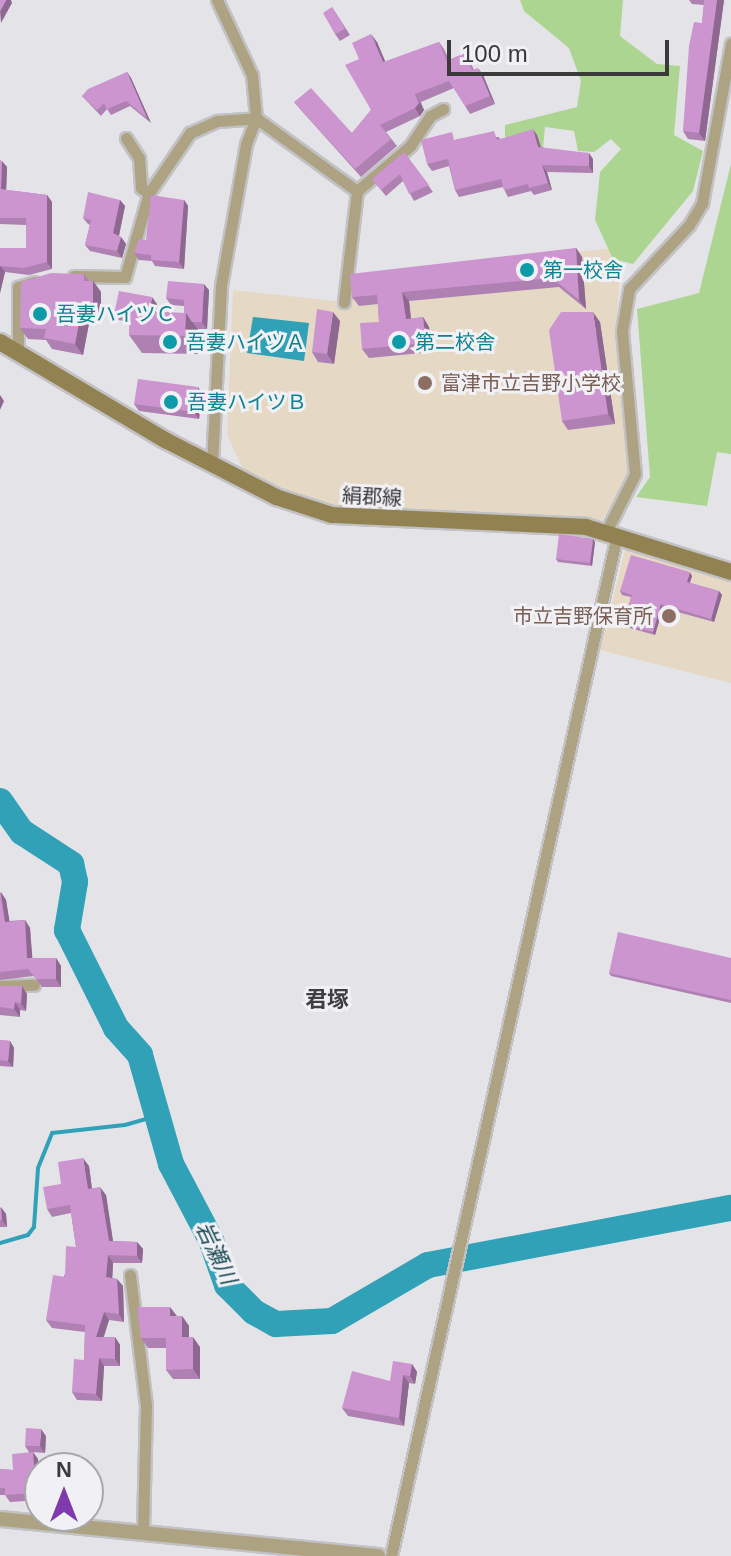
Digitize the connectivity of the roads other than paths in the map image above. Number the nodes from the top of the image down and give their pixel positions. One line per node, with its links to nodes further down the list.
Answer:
1 (217, 0): 4 (street)
2 (731, 44): 14 (street)
3 (443, 109): 6 (street)
4 (256, 118): 6 (street); 7 (street); 13 (street)
5 (126, 138): 7 (street)
6 (357, 191): 10 (street)
7 (149, 193): 8 (street)
8 (58, 276)
9 (44, 279): 12 (street)
10 (344, 302)
11 (0, 342): 12 (main road, 絹郡線)
12 (18, 350): 13 (main road, 絹郡線)
13 (212, 462): 14 (main road, 絹郡線)
14 (612, 533): 15 (main road, 絹郡線); 22 (street)
15 (731, 572)
16 (34, 985): 17 (street)
17 (0, 986)
18 (130, 1275): 20 (street)
19 (0, 1519): 20 (street)
20 (143, 1533): 21 (street)
21 (378, 1556)
22 (391, 1556)

